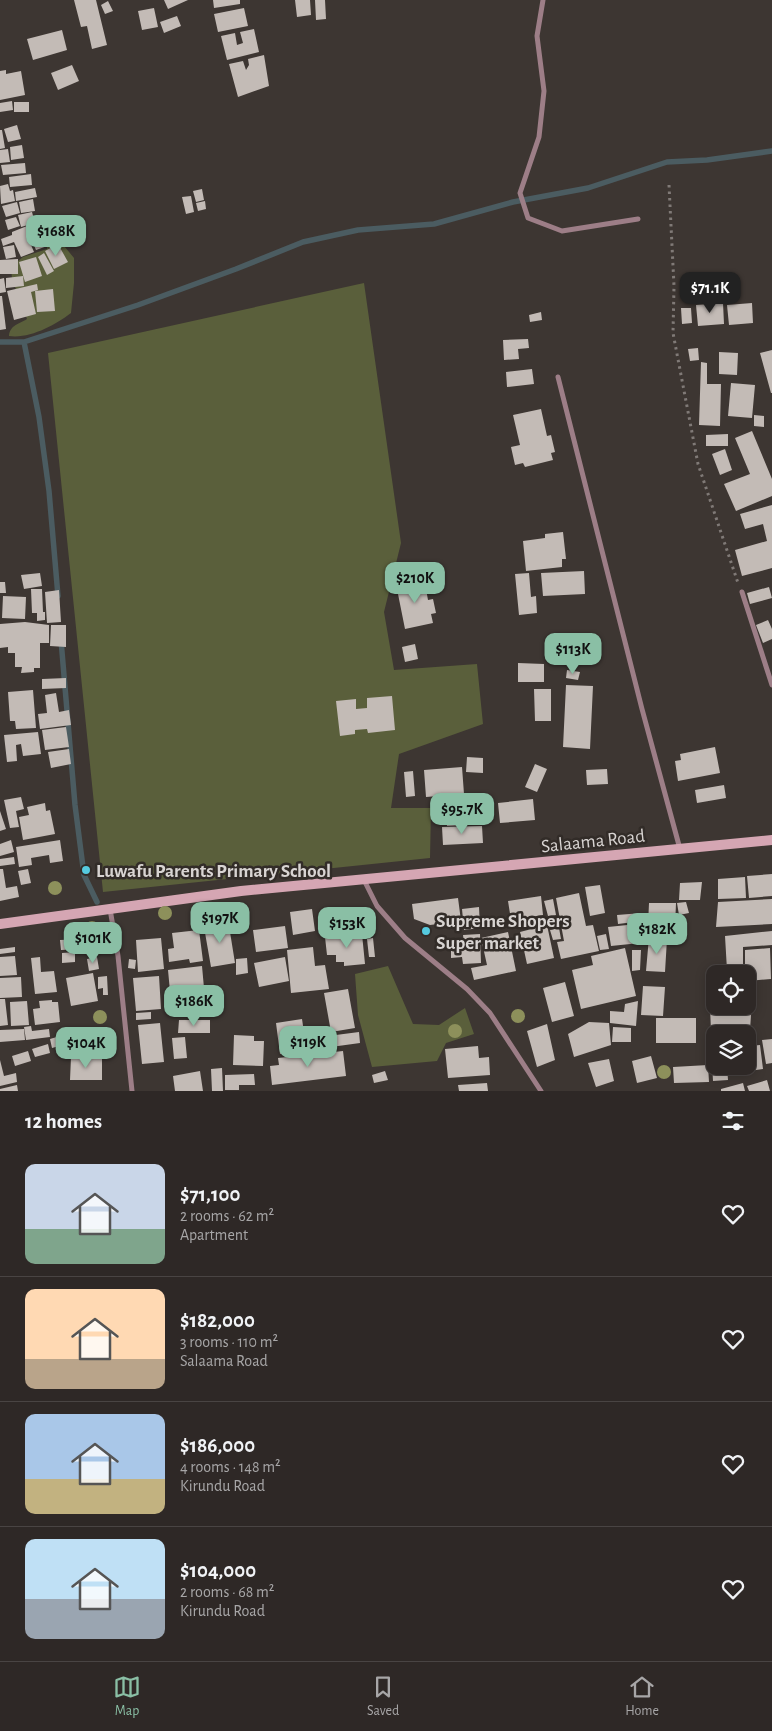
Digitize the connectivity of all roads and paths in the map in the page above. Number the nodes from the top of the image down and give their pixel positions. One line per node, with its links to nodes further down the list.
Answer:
1 (543, 0): 3 (street)
2 (669, 185): 5 (path)
3 (638, 219)
4 (558, 377): 8 (street)
5 (742, 592): 6 (street)
6 (772, 685)
7 (772, 840): 8 (main road, Salaama Road)
8 (680, 849): 9 (main road, Salaama Road)
9 (364, 880): 10 (main road, Salaama Road); 13 (street)
10 (110, 909): 11 (main road, Salaama Road); 12 (street)
11 (0, 924)
12 (132, 1091)
13 (541, 1091)

